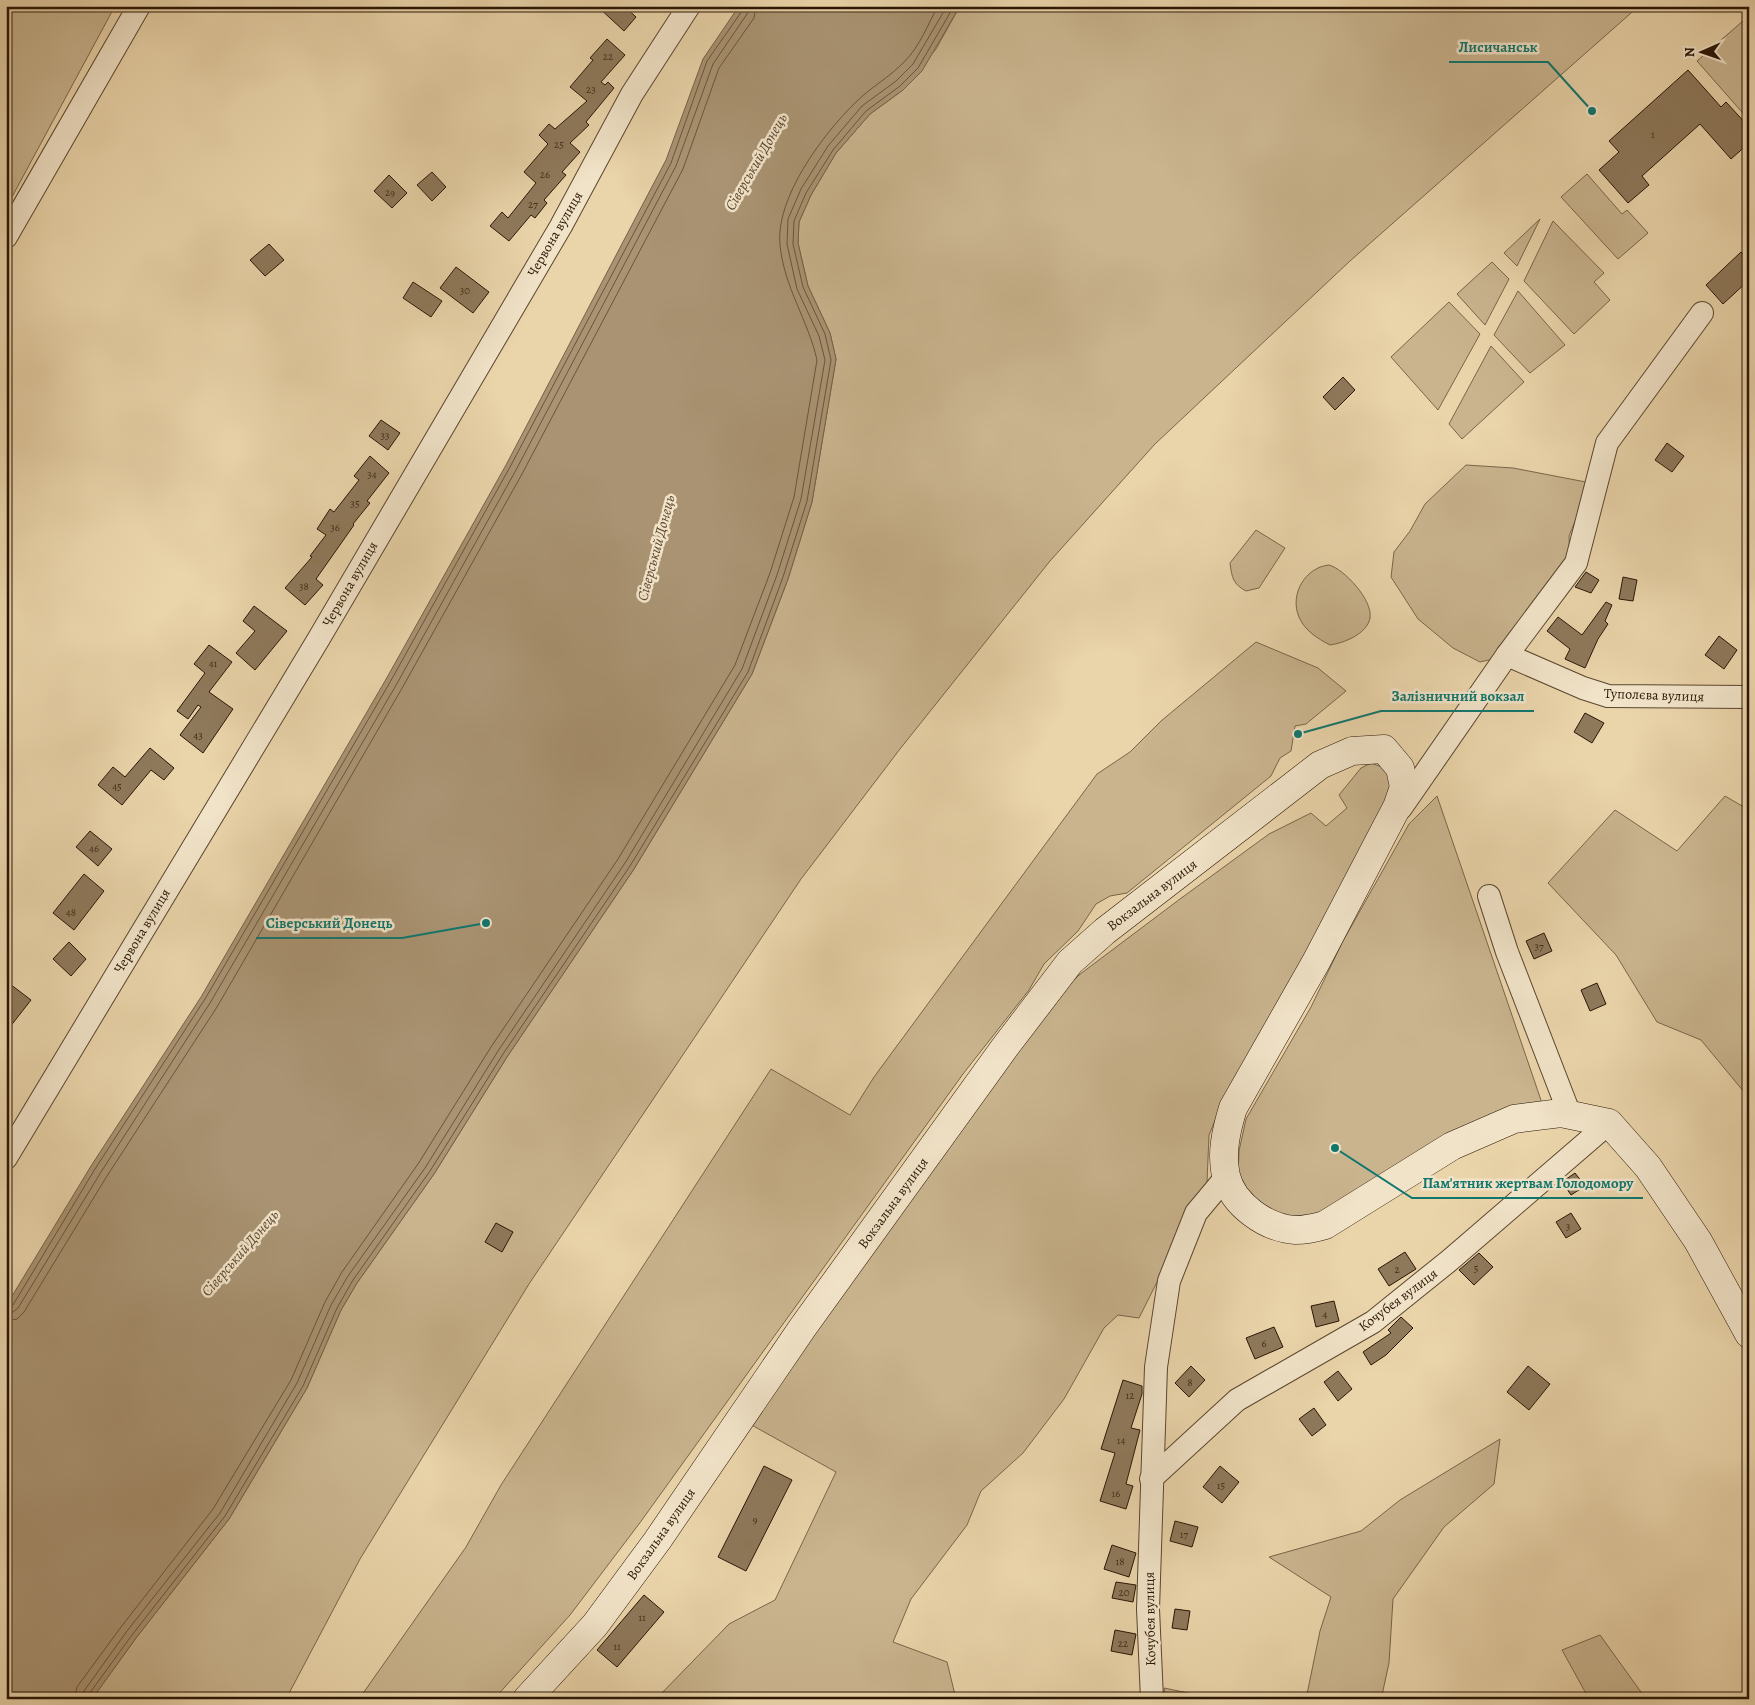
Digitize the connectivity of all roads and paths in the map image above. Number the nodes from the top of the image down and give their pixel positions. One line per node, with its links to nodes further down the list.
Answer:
1 (139, 6): 3 (street)
2 (689, 6): 11 (street, Червона вулиця)
3 (6, 237)
4 (1702, 313): 5 (street)
5 (1506, 655): 6 (street, Туполєва вулиця); 7 (street)
6 (1749, 697)
7 (1385, 832): 12 (main road); 15 (main road, Вокзальна вулиця)
8 (1489, 896): 9 (street)
9 (1570, 1115): 10 (main road); 12 (main road)
10 (1609, 1123): 13 (main road); 14 (street, Кочубея вулиця)
11 (6, 1158)
12 (1226, 1177): 14 (street, Кочубея вулиця)
13 (1749, 1334)
14 (1151, 1479): 16 (street, Кочубея вулиця)
15 (527, 1699)
16 (1152, 1699)

